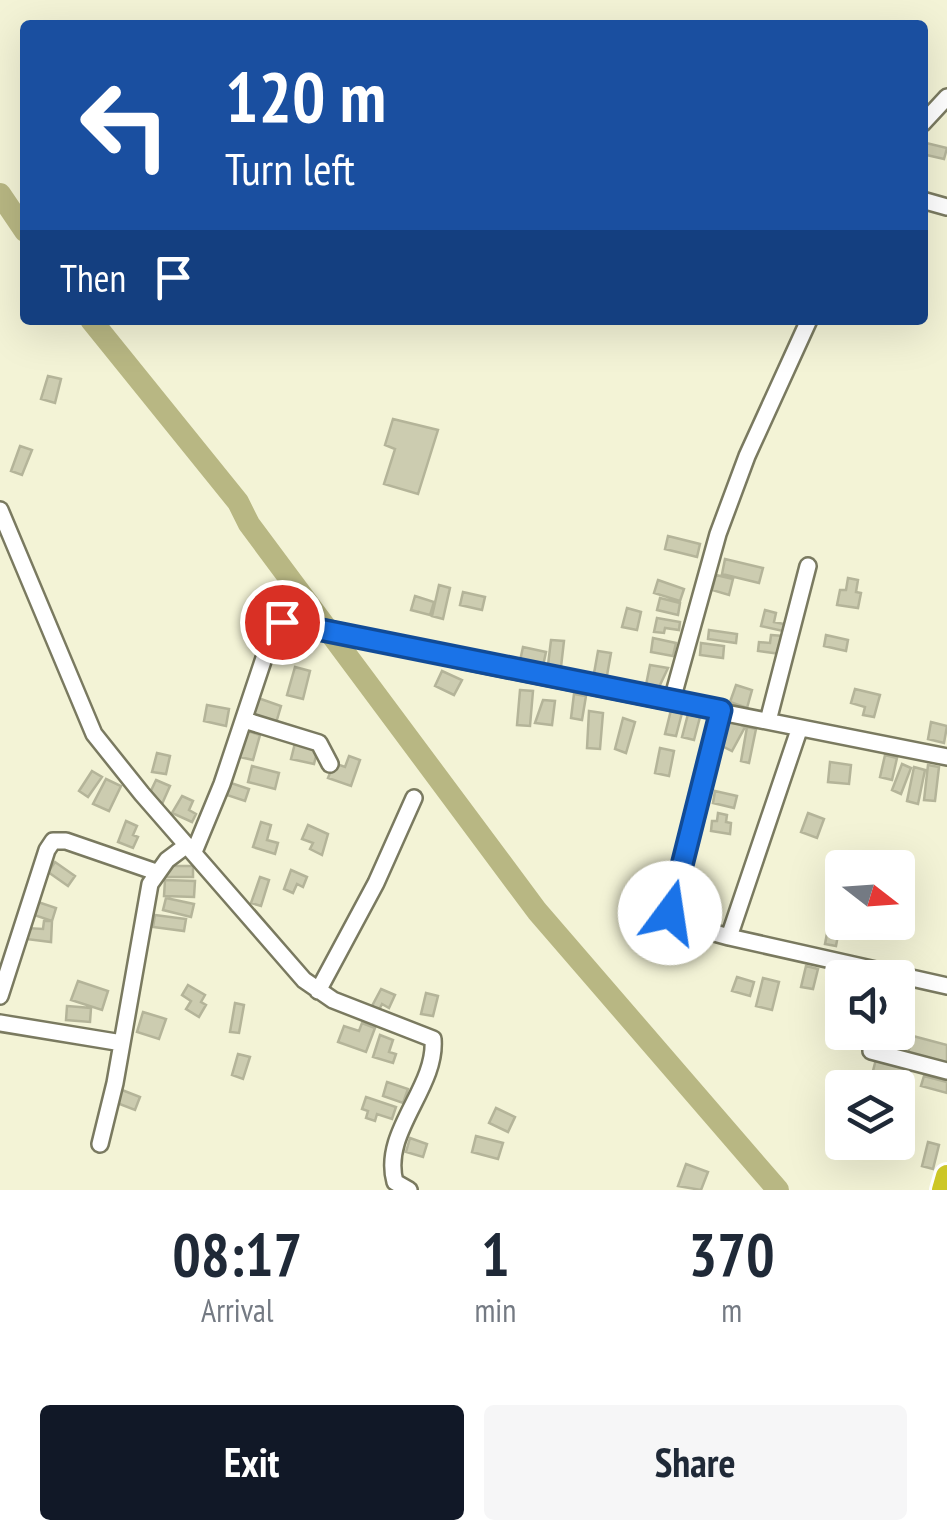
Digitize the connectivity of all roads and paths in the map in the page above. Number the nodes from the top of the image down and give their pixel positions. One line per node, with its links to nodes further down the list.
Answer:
1 (947, 97): 2 (street)
2 (928, 118)
3 (807, 325): 6 (street)
4 (0, 510): 14 (street)
5 (808, 566): 9 (street)
6 (672, 700): 7 (street); 8 (street)
7 (721, 710): 9 (street); 16 (street)
8 (244, 720): 12 (street); 14 (street)
9 (768, 721): 10 (street)
10 (799, 730): 11 (street); 16 (street)
11 (947, 757)
12 (330, 764)
13 (414, 798): 18 (street)
14 (190, 849): 15 (street); 18 (street)
15 (156, 872): 19 (street); 21 (street)
16 (730, 937): 17 (street)
17 (947, 986)
18 (318, 990): 25 (street)
19 (0, 996)
20 (0, 1023): 21 (street)
21 (122, 1043): 24 (street)
22 (871, 1051): 23 (street)
23 (947, 1071)
24 (100, 1144)
25 (408, 1190)

